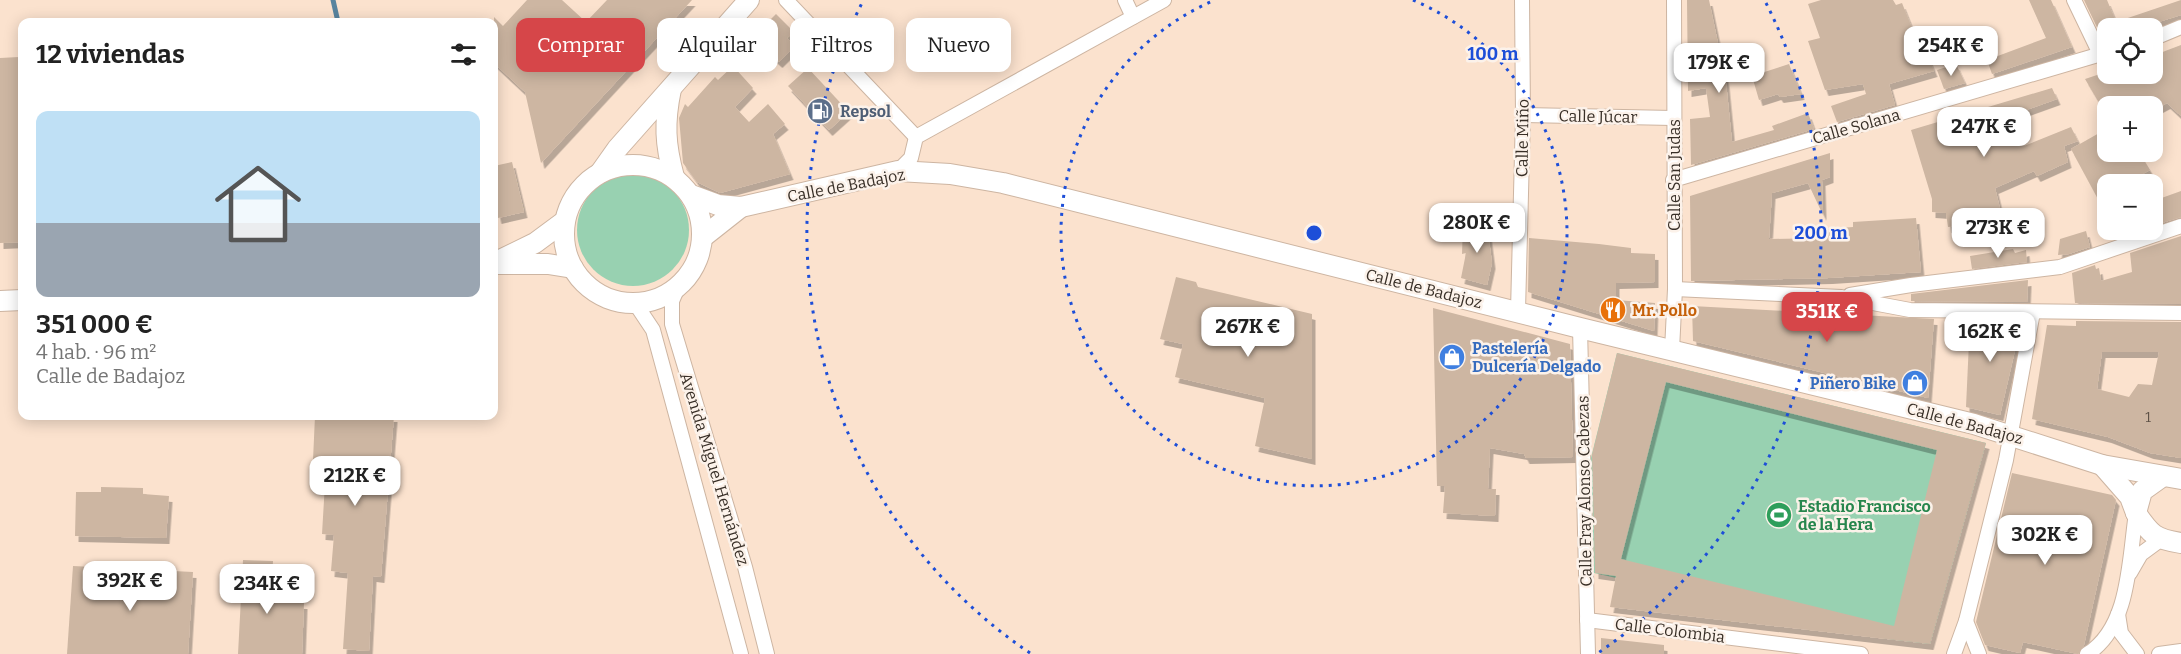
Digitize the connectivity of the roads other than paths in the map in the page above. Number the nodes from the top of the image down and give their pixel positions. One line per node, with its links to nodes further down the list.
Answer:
1 (748, 0): 13 (street)
2 (1125, 0): 8 (street)
3 (1164, 0): 8 (street)
4 (1522, 0): 14 (street, Calle Miño)
5 (1674, 0): 15 (street, Calle San Judas)
6 (2074, 0): 11 (street)
7 (795, 2): 16 (street)
8 (1133, 17): 16 (street)
9 (2181, 27): 10 (street)
10 (2163, 34)
11 (2097, 41)
12 (2097, 55): 20 (street, Calle Solana)
13 (671, 89): 18 (street); 19 (street)
14 (1523, 115): 15 (street, Calle Júcar); 35 (street, Calle Miño)
15 (1674, 118): 20 (street, Calle San Judas)
16 (916, 137): 17 (street)
17 (898, 171): 22 (street, Calle de Badajoz); 35 (street, Calle de Badajoz)
18 (600, 173): 19 (street); 23 (street)
19 (674, 177): 21 (street)
20 (1673, 180): 30 (street, Calle San Judas)
21 (691, 195): 22 (street, Calle de Badajoz); 25 (street)
22 (741, 207): 25 (street, Calle de Badajoz)
23 (562, 223): 26 (street); 28 (street)
24 (2181, 226): 31 (street)
25 (703, 237): 29 (street)
26 (498, 261)
27 (498, 263): 28 (street)
28 (573, 268): 34 (street)
29 (679, 285): 34 (street); 52 (street, Avenida Miguel Hernández)
30 (1675, 289): 31 (street); 39 (street, Calle San Judas)
31 (1841, 297): 36 (street)
32 (18, 300): 33 (street)
33 (0, 301)
34 (635, 303): 51 (street, Avenida Miguel Hernández)
35 (1518, 311): 38 (street, Calle de Badajoz)
36 (2033, 312): 37 (street); 40 (street)
37 (2181, 313)
38 (1580, 328): 39 (street, Calle de Badajoz); 48 (street, Calle Fray Alonso Cabezas)
39 (1672, 350): 40 (street, Calle de Badajoz)
40 (2011, 435): 41 (street, Calle de Badajoz); 49 (street)
41 (2102, 465): 42 (street, Calle de Badajoz); 43 (street)
42 (2172, 478): 43 (street, Calle de Badajoz)
43 (2136, 513): 44 (street); 46 (street)
44 (2160, 540): 45 (street); 46 (street)
45 (2181, 543)
46 (2125, 583): 47 (street)
47 (2118, 614): 57 (street); 58 (street)
48 (1587, 620): 53 (street, Calle Fray Alonso Cabezas); 54 (street, Calle Colombia)
49 (1966, 621): 55 (street); 56 (street)
50 (2181, 651): 59 (street)
51 (741, 654)
52 (767, 654)
53 (1588, 654)
54 (1861, 654)
55 (1953, 654)
56 (1979, 654)
57 (2087, 654)
58 (2137, 654)
59 (2159, 654)

